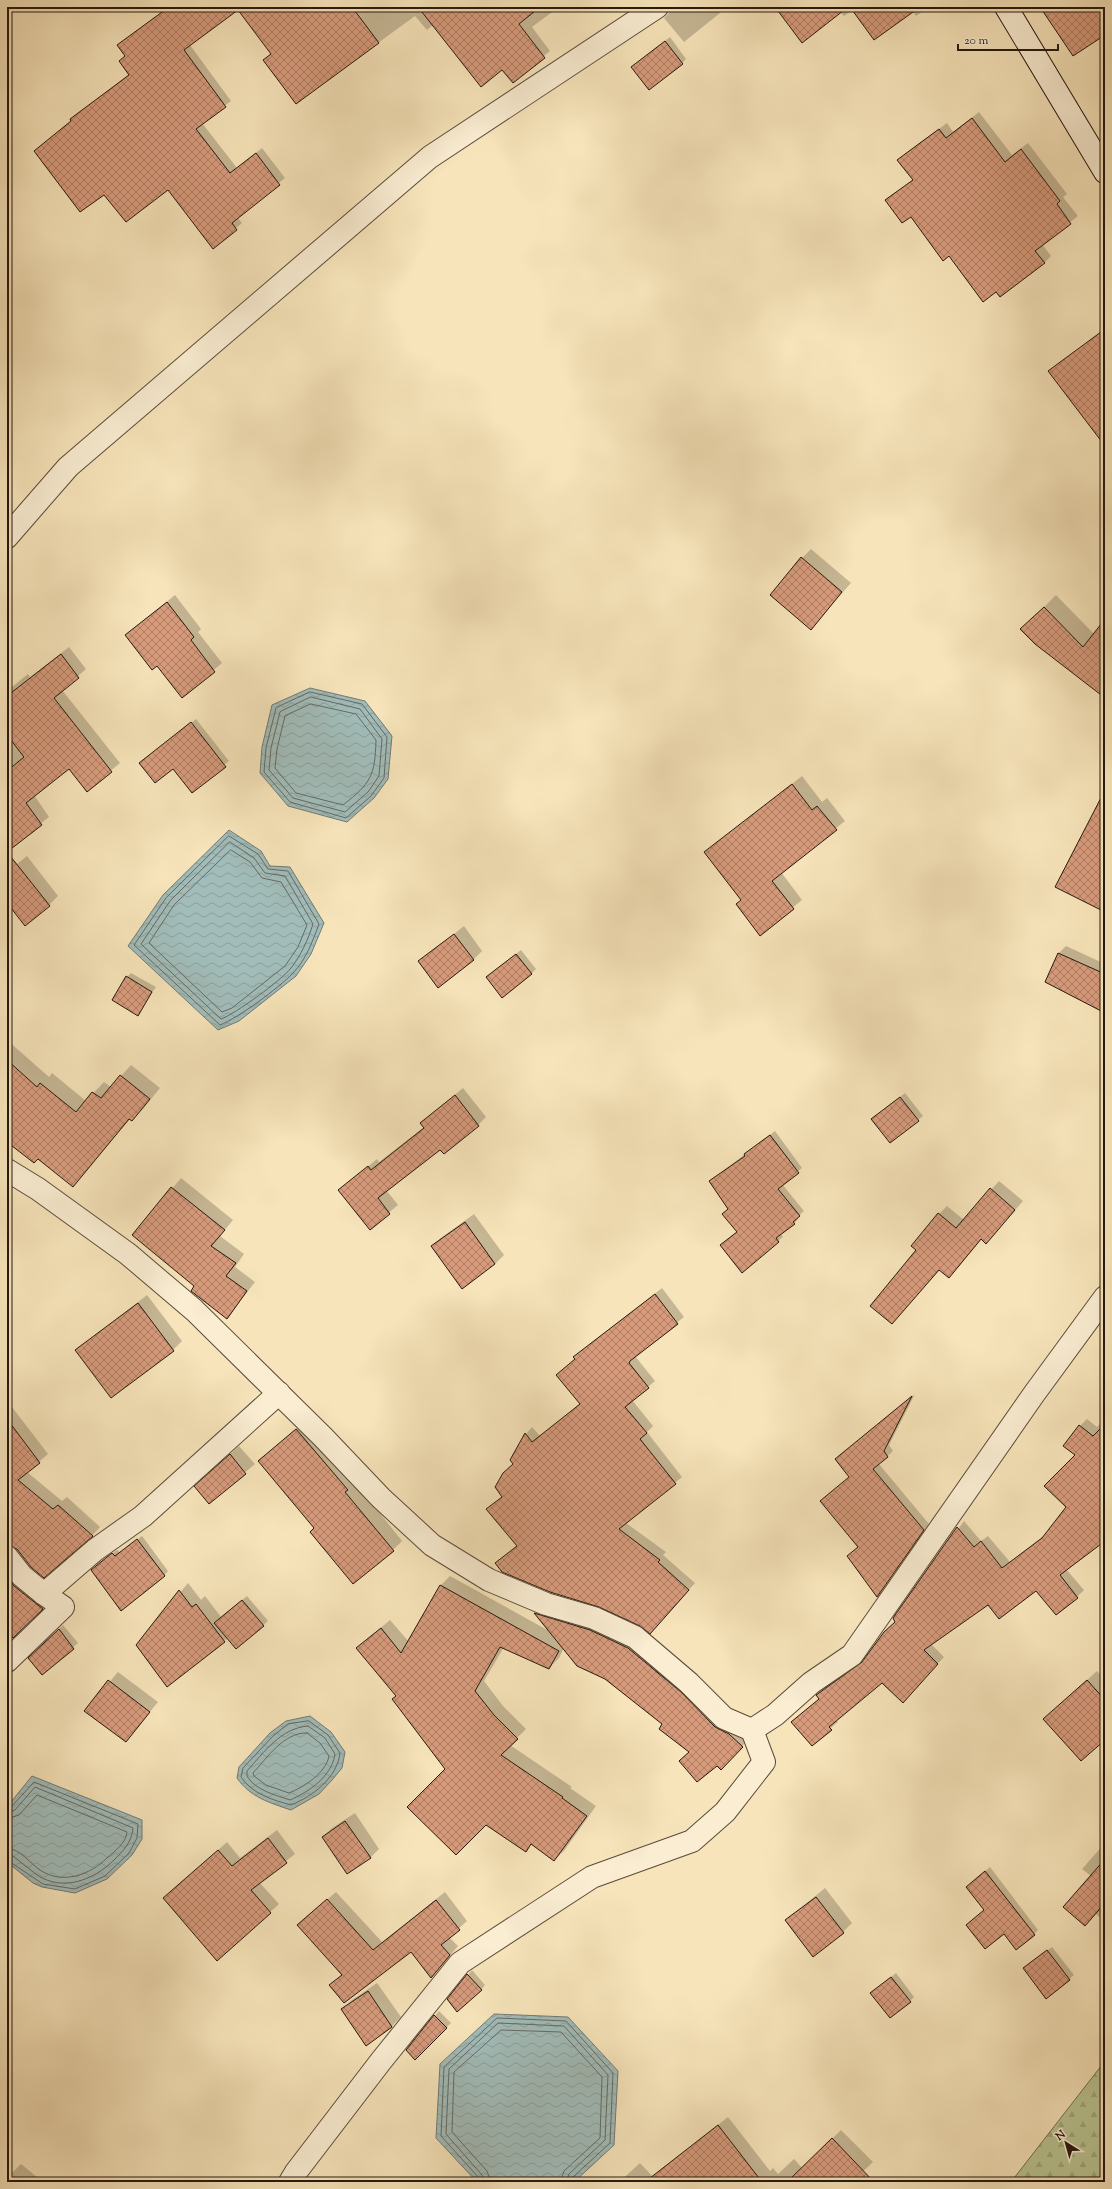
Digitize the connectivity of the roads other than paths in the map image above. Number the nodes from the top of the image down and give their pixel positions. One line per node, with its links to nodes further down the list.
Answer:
1 (657, 7): 4 (street)
2 (1006, 7): 3 (street)
3 (1105, 172)
4 (7, 537)
5 (7, 1170): 7 (street)
6 (1105, 1297): 11 (street)
7 (280, 1393): 9 (street); 11 (street)
8 (7, 1557): 9 (street)
9 (44, 1594): 10 (street)
10 (7, 1661)
11 (752, 1730): 12 (street)
12 (290, 2182)

